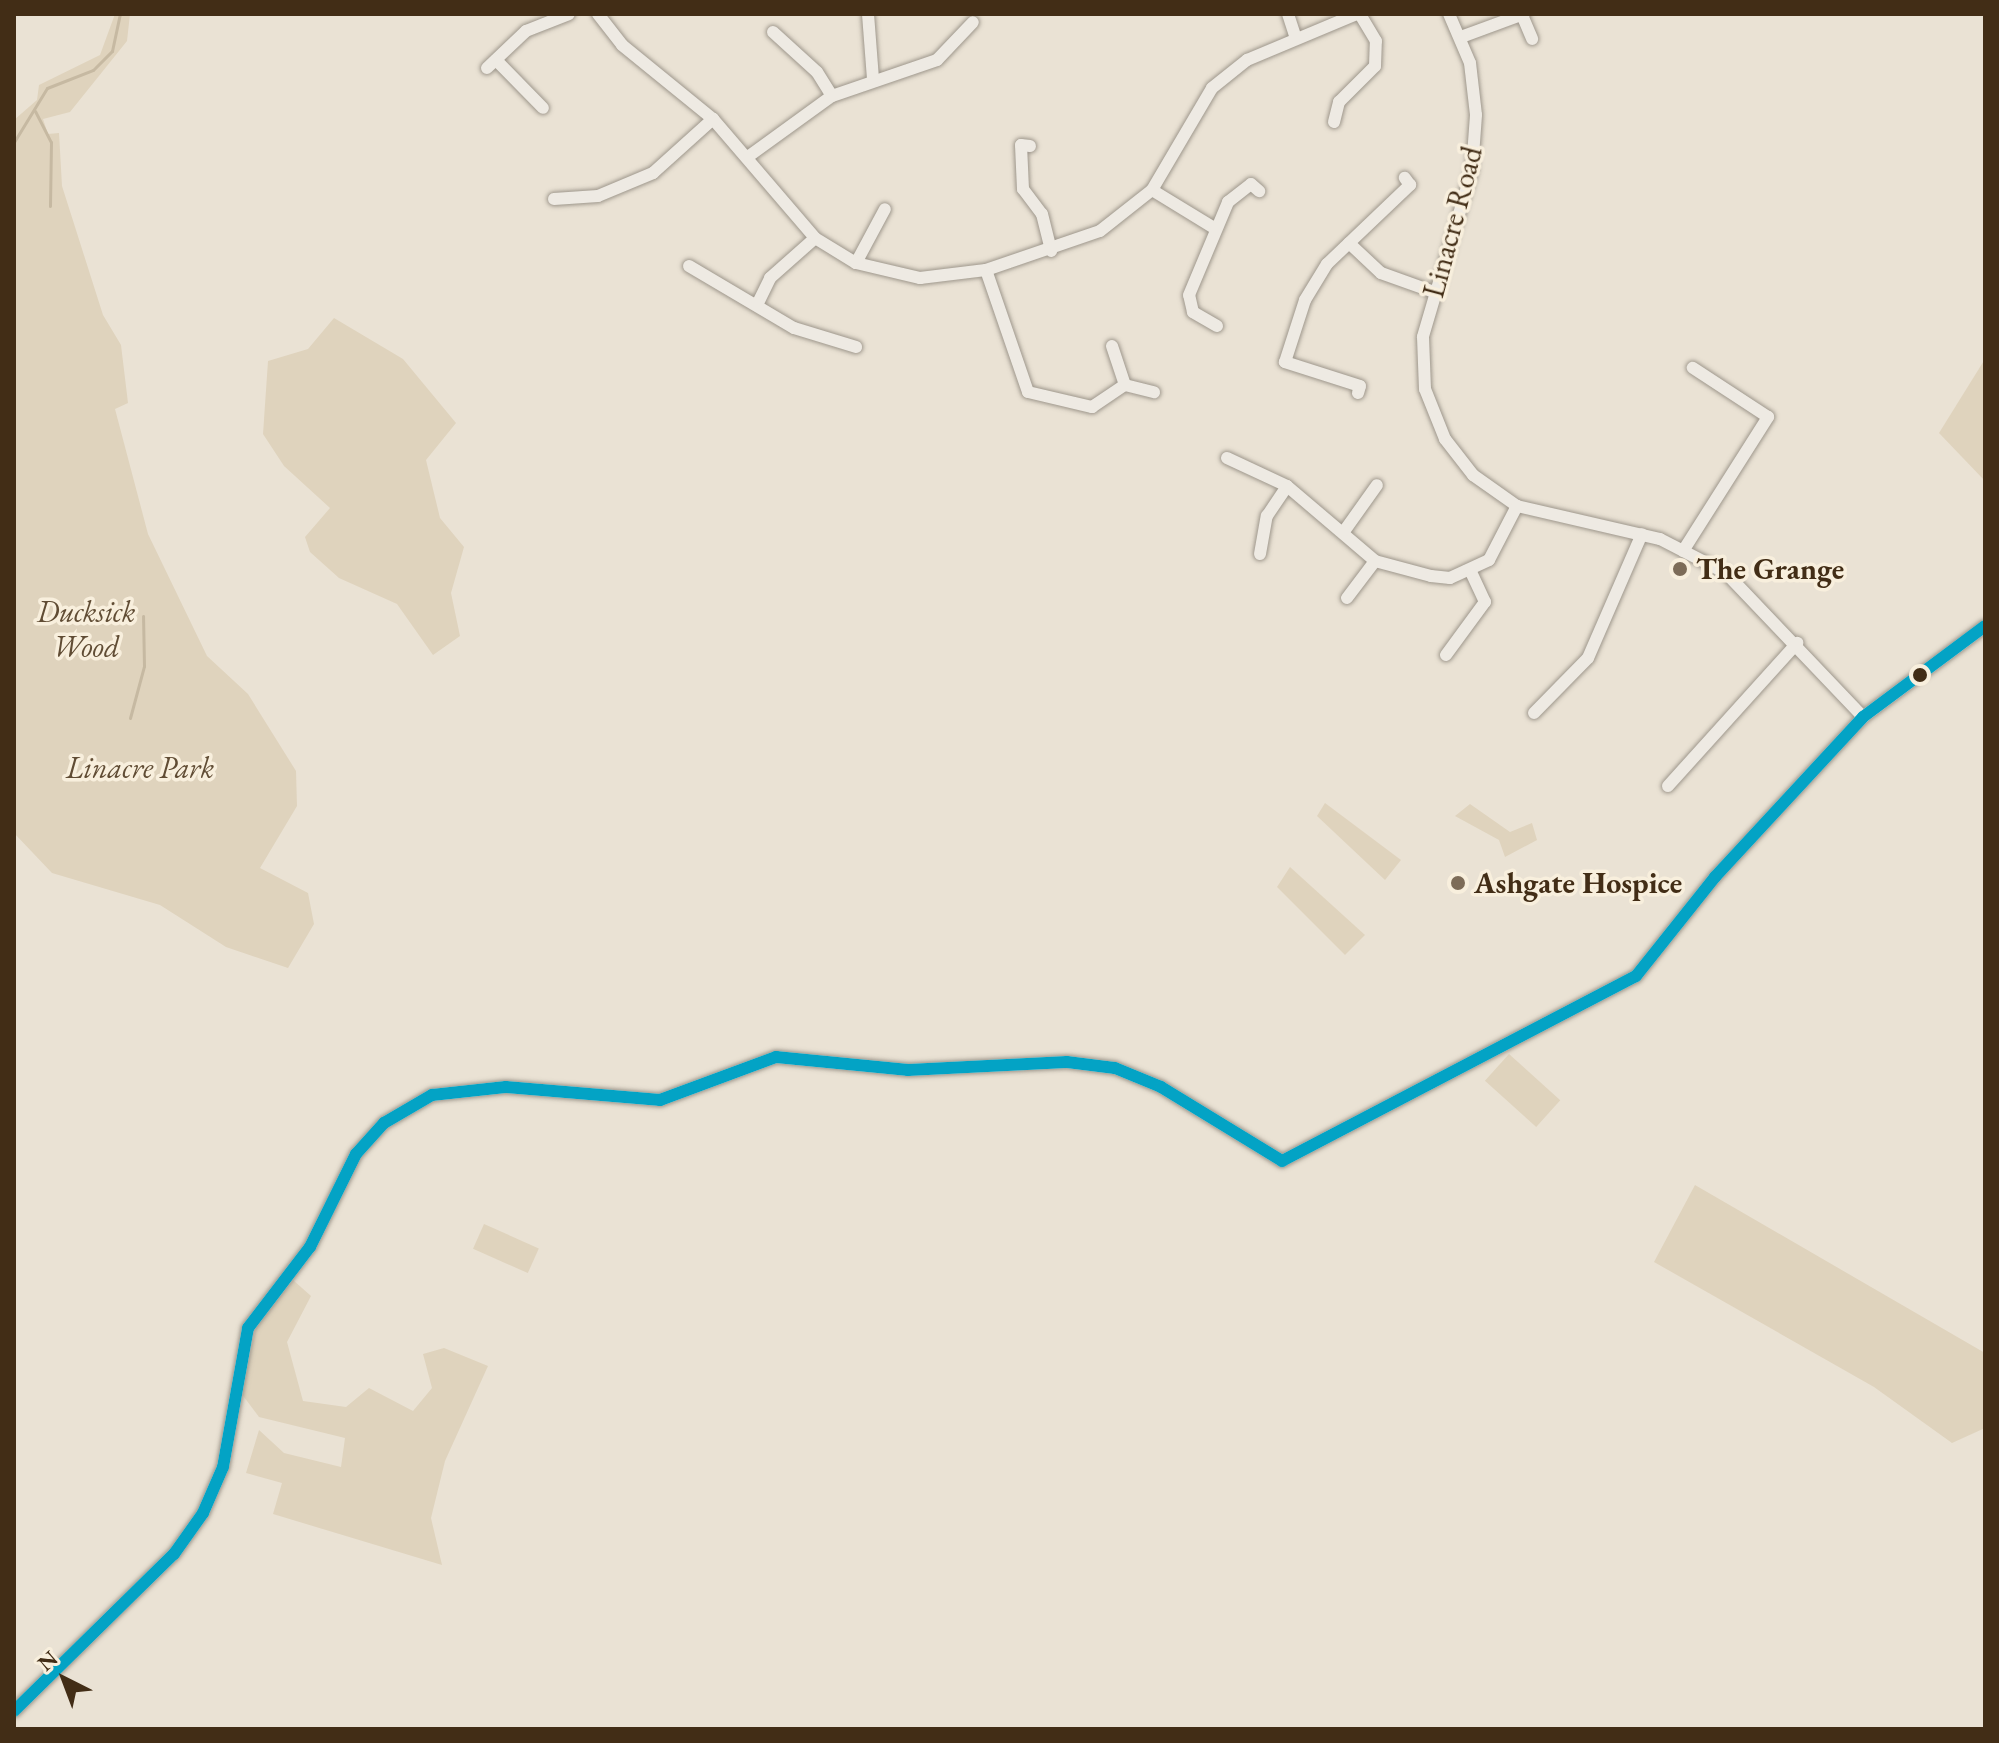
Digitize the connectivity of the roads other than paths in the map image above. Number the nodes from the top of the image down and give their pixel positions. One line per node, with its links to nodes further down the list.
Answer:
1 (569, 14): 15 (street)
2 (598, 14): 16 (street)
3 (868, 14): 13 (street)
4 (1288, 14): 10 (street)
5 (1358, 14): 10 (street); 17 (street)
6 (1449, 14): 11 (street, Linacre Road)
7 (1523, 14): 11 (street); 12 (street)
8 (973, 22): 13 (street)
9 (773, 32): 14 (street)
10 (1295, 36): 21 (street)
11 (1461, 37): 32 (street, Linacre Road)
12 (1532, 39)
13 (873, 79): 14 (street)
14 (832, 96): 19 (street)
15 (543, 108)
16 (713, 119): 19 (street); 23 (street)
17 (1334, 122)
18 (1030, 146): 28 (street)
19 (749, 156): 26 (street)
20 (1405, 178): 27 (street)
21 (1152, 190): 25 (street); 28 (street)
22 (1259, 191): 25 (street)
23 (554, 199)
24 (885, 209): 29 (street)
25 (1216, 229): 34 (street)
26 (815, 238): 29 (street); 33 (street)
27 (1349, 243): 32 (street); 40 (street)
28 (1051, 251): 31 (street)
29 (856, 263): 31 (street)
30 (689, 266): 33 (street)
31 (986, 270): 38 (street)
32 (1434, 292): 44 (street, Linacre Road)
33 (757, 305): 36 (street)
34 (1217, 326)
35 (1112, 346): 38 (street)
36 (856, 347)
37 (1693, 368): 47 (street)
38 (1125, 385): 39 (street)
39 (1154, 392)
40 (1358, 393)
41 (1227, 458): 43 (street)
42 (1377, 485): 45 (street)
43 (1287, 486): 45 (street); 48 (street)
44 (1517, 506): 46 (street, Linacre Road); 50 (street)
45 (1345, 530): 49 (street)
46 (1642, 534): 47 (street, Linacre Road); 55 (street)
47 (1683, 551): 53 (street, Linacre Road)
48 (1260, 554)
49 (1375, 561): 50 (street); 51 (street)
50 (1471, 572): 54 (street)
51 (1347, 598)
52 (1985, 626): 56 (street)
53 (1797, 643): 56 (street, Linacre Road); 57 (street)
54 (1446, 655)
55 (1534, 713)
56 (1863, 717): 58 (street)
57 (1668, 786)
58 (14, 1711)

